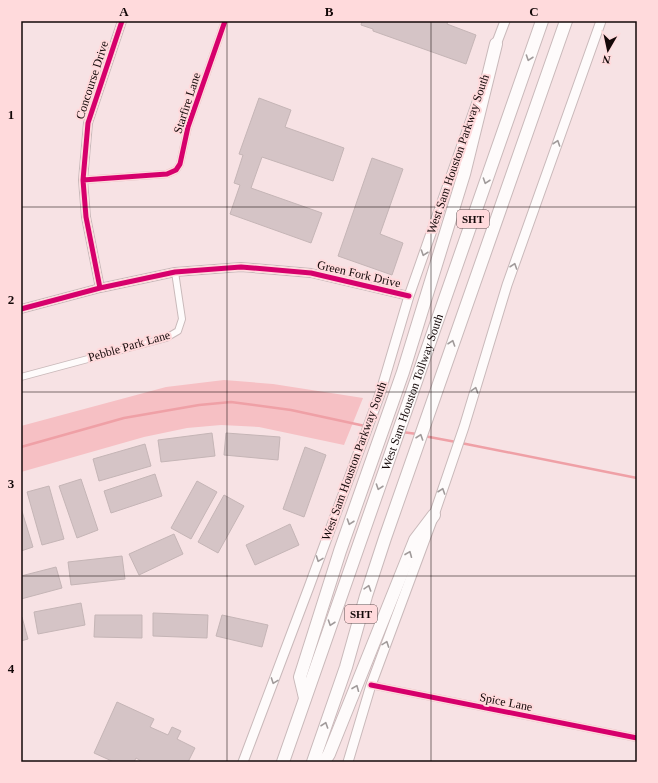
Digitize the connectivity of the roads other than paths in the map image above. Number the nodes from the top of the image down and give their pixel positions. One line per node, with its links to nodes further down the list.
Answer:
1 (122, 21): 8 (street, Concourse Drive)
2 (225, 21): 8 (street, Starfire Lane)
3 (505, 21): 7 (main road, West Sam Houston Parkway South)
4 (542, 21): 16 (highway, West Sam Houston Tollway South / SHT, one-way to 16)
5 (566, 21): 20 (highway, West Sam Houston Tollway South / SHT, one-way to 5)
6 (601, 21): 14 (main road, one-way to 6)
7 (496, 44): 11 (main road, West Sam Houston Parkway South, one-way to 11); 16 (highway, one-way to 16)
8 (83, 180): 10 (street, Concourse Drive)
9 (175, 272): 10 (street, Green Fork Drive); 11 (street, Green Fork Drive); 13 (street, Pebble Park Lane)
10 (100, 288): 12 (street, Green Fork Drive)
11 (409, 296): 18 (main road, West Sam Houston Parkway South, one-way to 18)
12 (21, 309)
13 (21, 376)
14 (434, 515): 15 (main road, one-way to 14); 21 (highway, one-way to 14)
15 (371, 685): 17 (street, Spice Lane); 22 (main road)
16 (305, 699): 19 (highway, West Sam Houston Tollway South / SHT)
17 (637, 738)
18 (243, 762)
19 (283, 762)
20 (313, 762)
21 (324, 762)
22 (348, 762)

